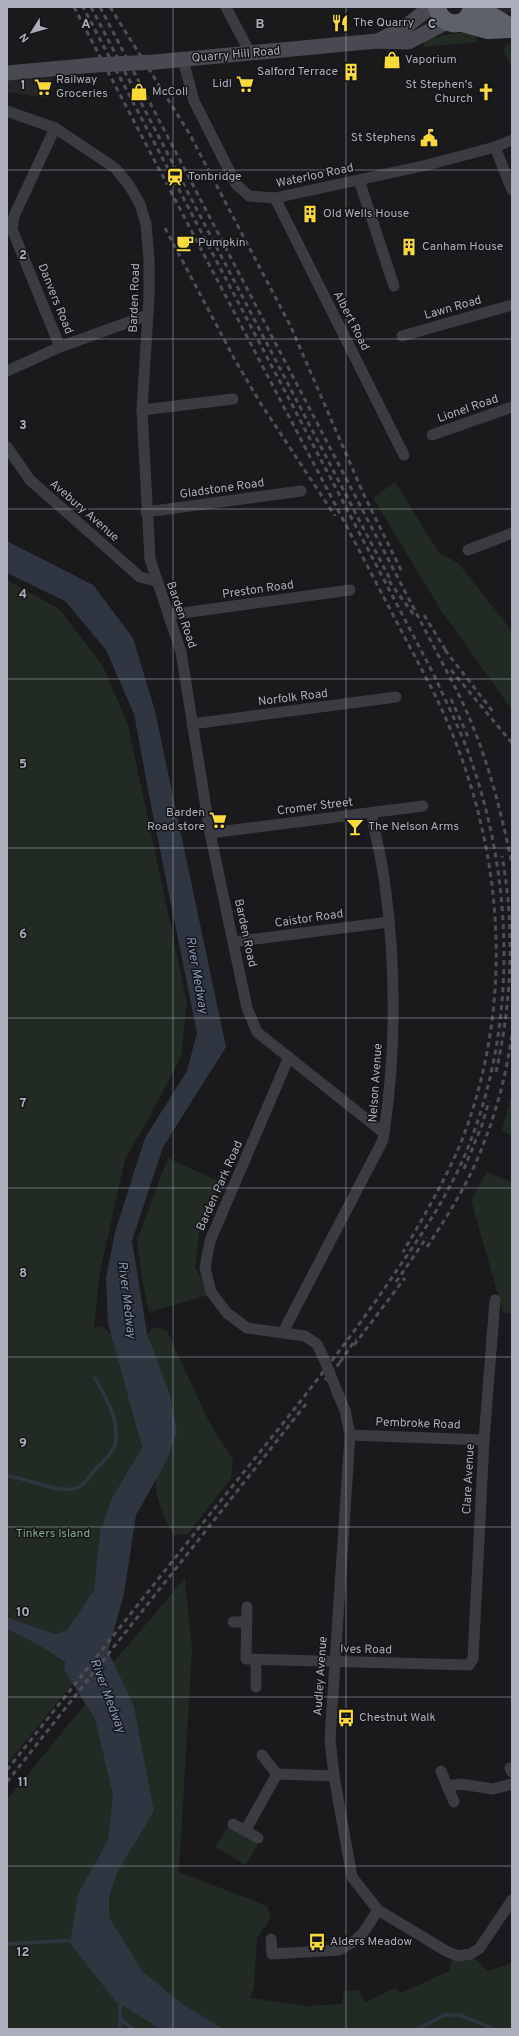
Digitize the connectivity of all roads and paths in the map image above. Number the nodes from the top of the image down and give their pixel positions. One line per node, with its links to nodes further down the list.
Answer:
1 (226, 7): 9 (street)
2 (431, 7): 8 (main road, Quarry Hill Road)
3 (437, 7): 6 (highway)
4 (473, 7): 6 (highway)
5 (478, 7): 7 (highway)
6 (454, 22): 7 (highway); 8 (main road, Quarry Hill Road)
7 (512, 28)
8 (377, 41): 9 (main road, Quarry Hill Road)
9 (250, 53): 10 (main road, Quarry Hill Road)
10 (183, 60): 11 (main road, Quarry Hill Road, bridge); 18 (street, Waterloo Road)
11 (7, 73)
12 (7, 111): 13 (street, Barden Road)
13 (55, 128): 21 (street, Barden Road); 23 (street, Danvers Road)
14 (512, 140): 15 (street, Waterloo Road)
15 (495, 147): 16 (street, Waterloo Road); 17 (street)
16 (359, 180): 18 (street, Waterloo Road); 19 (street)
17 (512, 190)
18 (275, 198): 30 (street, Albert Road)
19 (394, 286)
20 (512, 304): 22 (street, Lawn Road)
21 (148, 315): 23 (street); 27 (street, Barden Road)
22 (402, 336)
23 (60, 347): 24 (street)
24 (7, 371)
25 (233, 399): 27 (street)
26 (512, 407): 28 (street, Lionel Road)
27 (142, 410): 32 (street, Barden Road)
28 (432, 435)
29 (7, 447): 35 (street, Avebury Avenue)
30 (404, 455)
31 (301, 491): 32 (street, Gladstone Road)
32 (146, 512): 35 (street, Barden Road)
33 (512, 533): 34 (street)
34 (468, 550)
35 (156, 581): 37 (street, Barden Road)
36 (350, 590): 37 (street, Preston Road)
37 (168, 614): 39 (street, Barden Road)
38 (396, 697): 39 (street, Norfolk Road)
39 (192, 724): 42 (street, Barden Road)
40 (423, 806): 41 (street, Cromer Street)
41 (371, 813): 42 (street, Cromer Street); 43 (street, Nelson Avenue)
42 (210, 833): 44 (street, Barden Road)
43 (389, 922): 44 (street, Caistor Road); 46 (street, Nelson Avenue)
44 (234, 942): 45 (street, Barden Road)
45 (288, 1057): 46 (street, Barden Road); 48 (street, Barden Park Road)
46 (384, 1133): 48 (street, Nelson Avenue)
47 (495, 1300): 50 (street, Clare Avenue)
48 (283, 1332): 49 (street, Audley Avenue, bridge)
49 (350, 1435): 50 (street, Pembroke Road); 56 (street, Audley Avenue)
50 (484, 1440): 55 (street, Clare Avenue)
51 (247, 1607): 53 (street)
52 (233, 1622): 53 (street)
53 (247, 1622): 54 (street)
54 (251, 1659): 56 (street, Ives Road); 57 (street)
55 (473, 1659): 56 (street, Ives Road)
56 (335, 1662): 61 (street, Audley Avenue)
57 (256, 1687)
58 (262, 1755): 60 (street)
59 (441, 1771): 63 (street)
60 (277, 1774): 61 (street); 66 (street)
61 (334, 1776): 69 (street, Audley Avenue)
62 (512, 1784): 63 (street)
63 (447, 1786): 64 (street)
64 (454, 1802)
65 (233, 1824): 66 (street)
66 (245, 1831): 67 (street)
67 (258, 1838)
68 (512, 1900): 69 (street, Audley Avenue)
69 (378, 1910): 70 (street)
70 (271, 1939)

